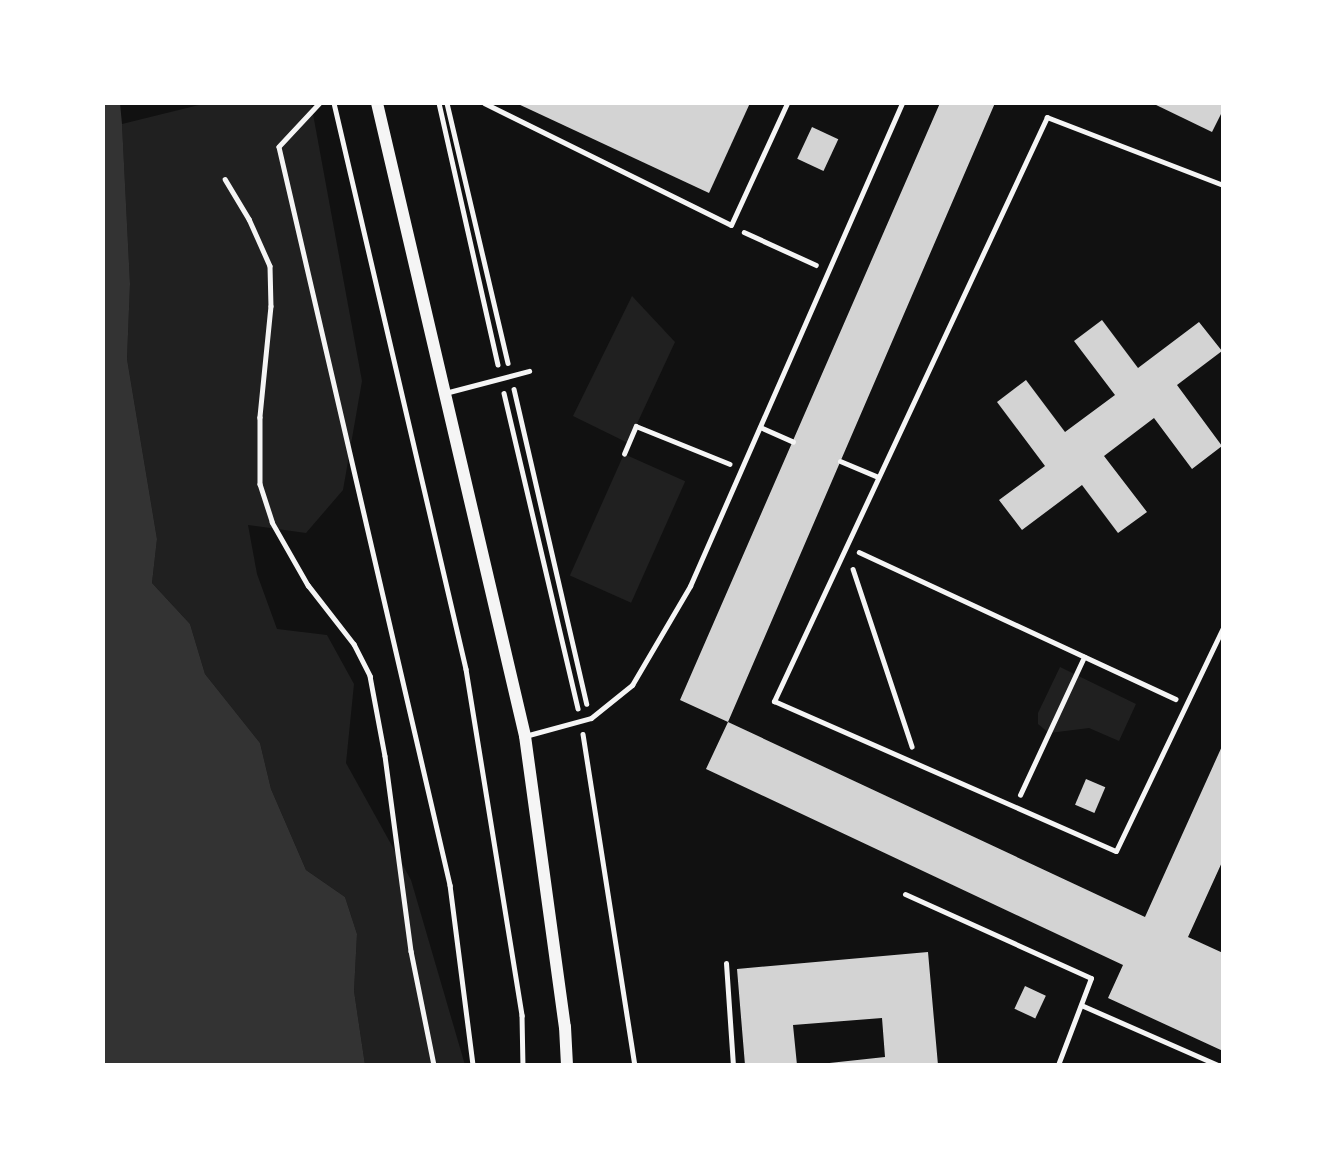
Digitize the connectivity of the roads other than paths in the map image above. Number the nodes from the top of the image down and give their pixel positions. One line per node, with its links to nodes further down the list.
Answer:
1 (377, 103): 7 (street)
2 (484, 103): 3 (lane)
3 (788, 103)
4 (902, 103): 8 (lane)
5 (1223, 185): 11 (lane)
6 (529, 371): 7 (lane)
7 (445, 393): 13 (street)
8 (760, 427): 9 (lane); 13 (lane)
9 (793, 442)
10 (840, 461): 11 (lane)
11 (878, 477): 12 (lane)
12 (1223, 628)
13 (525, 736): 17 (street)
14 (905, 894): 16 (lane)
15 (726, 963): 18 (lane)
16 (1081, 1005): 19 (lane); 20 (lane)
17 (567, 1065)
18 (733, 1065)
19 (1058, 1065)
20 (1218, 1065)

